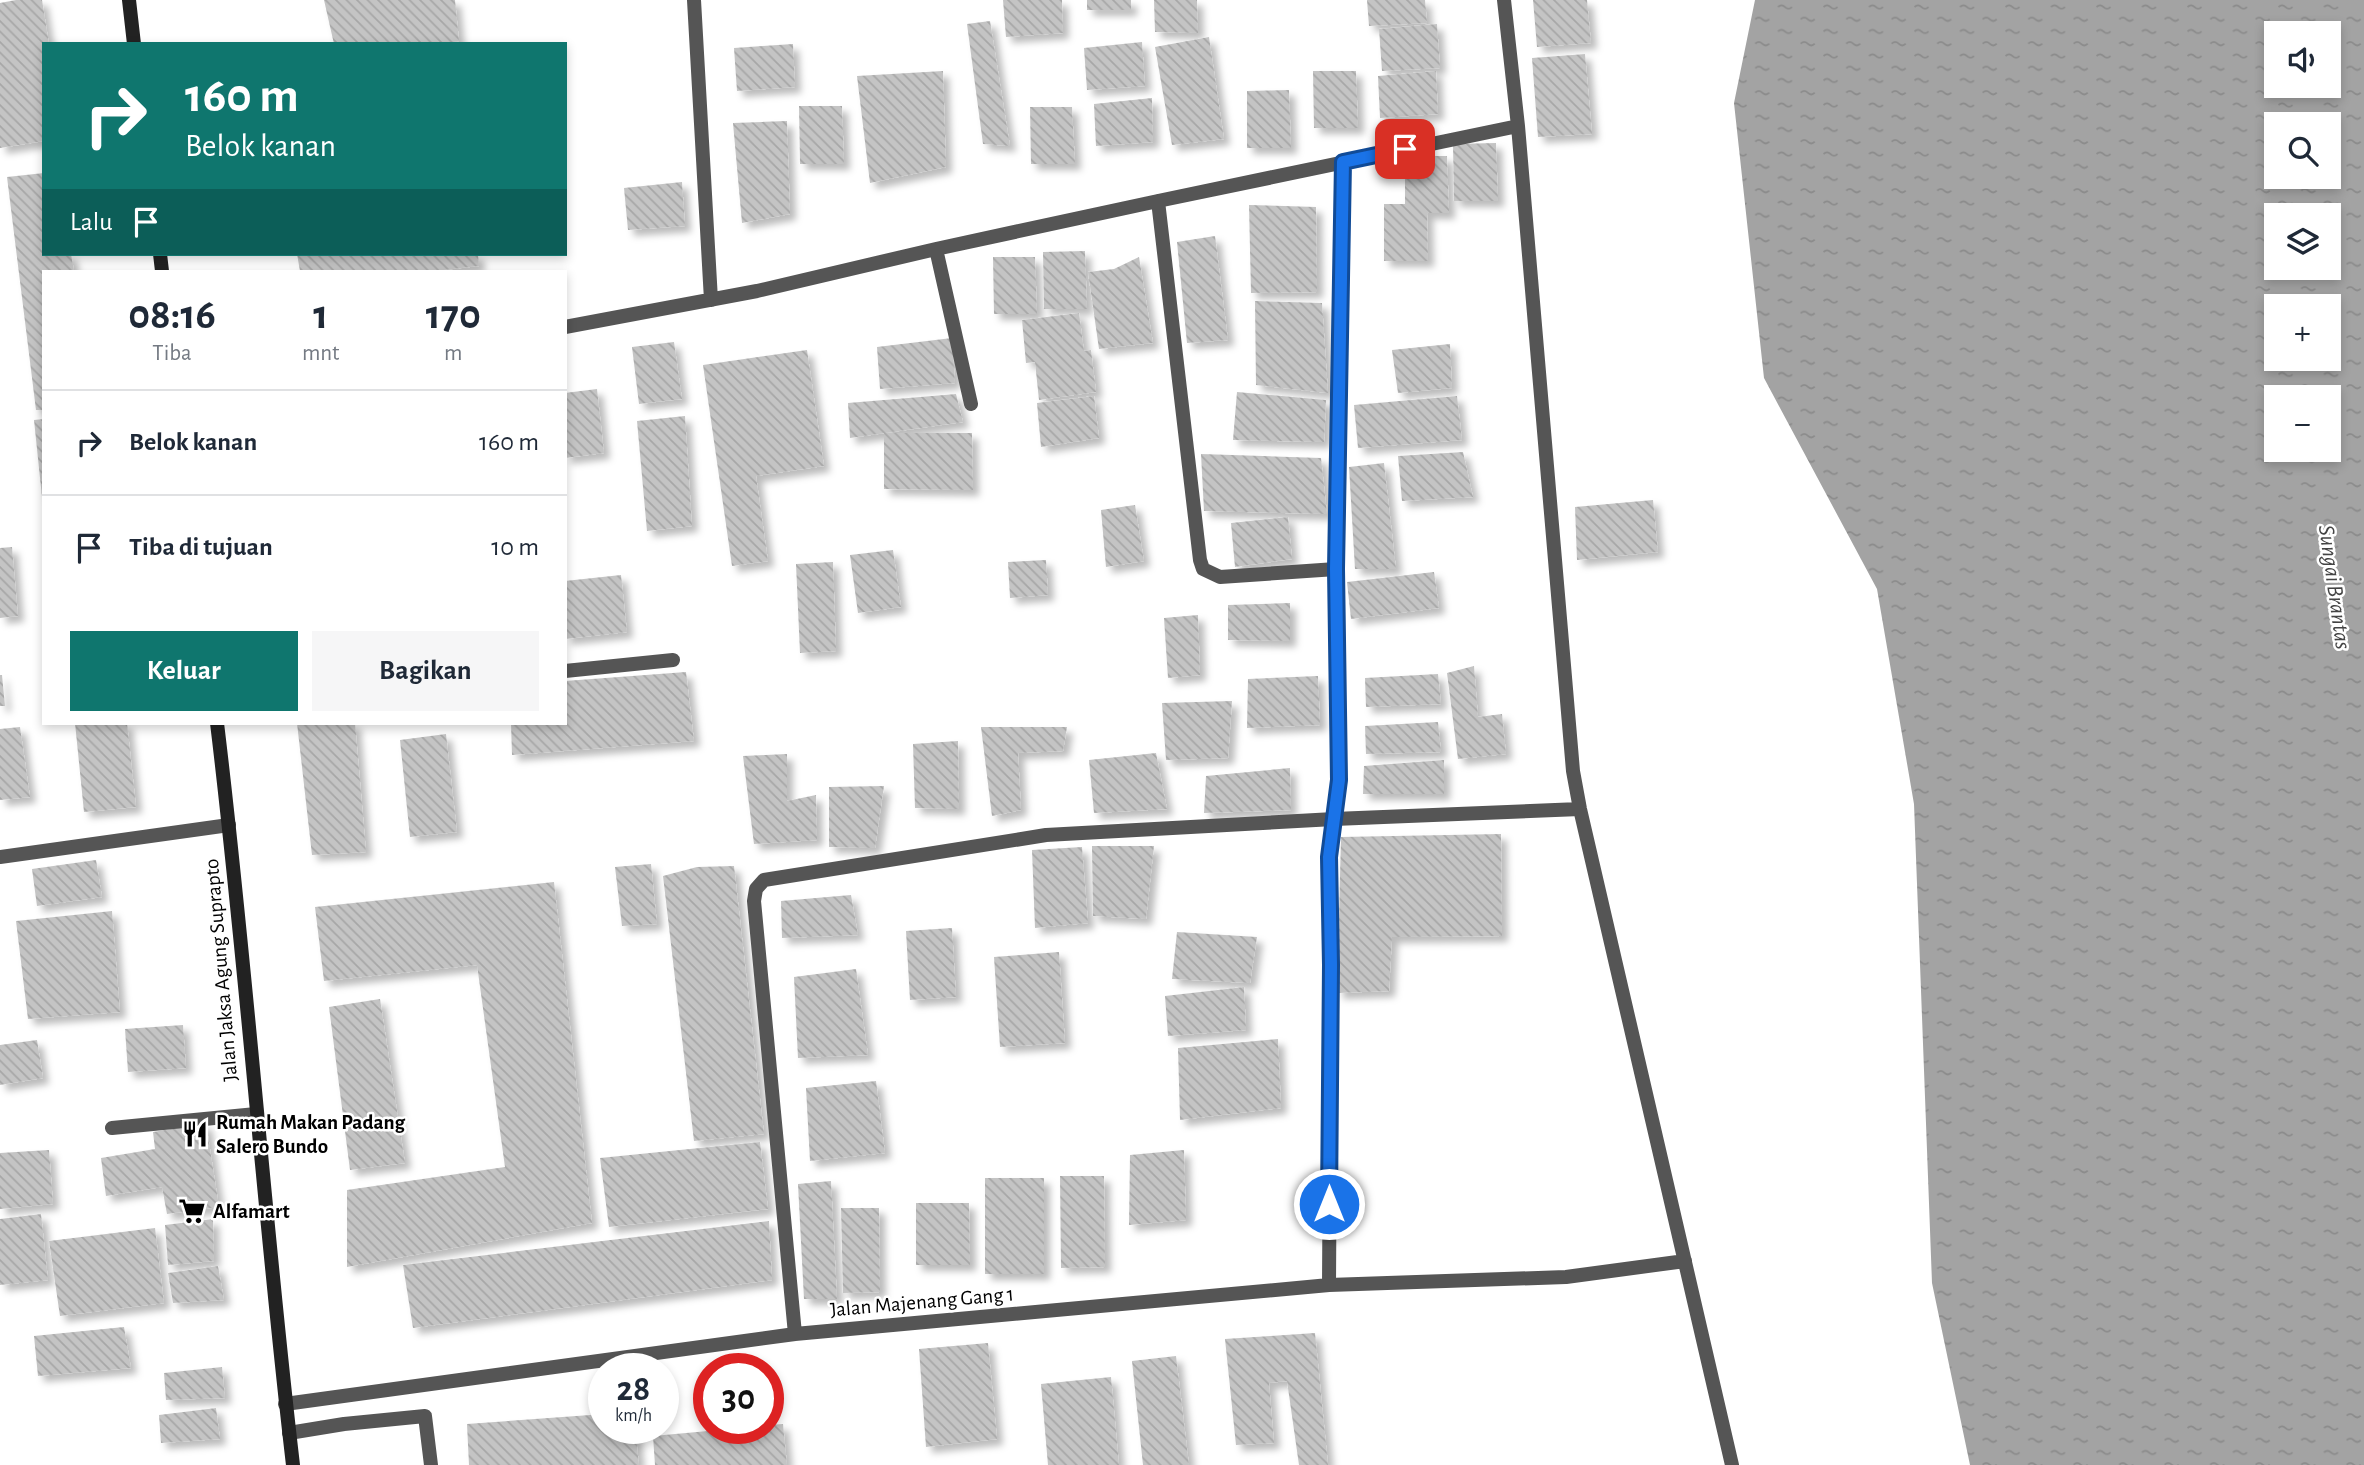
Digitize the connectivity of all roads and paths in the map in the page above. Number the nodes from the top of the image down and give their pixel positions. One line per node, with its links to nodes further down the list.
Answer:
1 (129, 0): 4 (main road)
2 (694, 0): 9 (street)
3 (1504, 0): 5 (street)
4 (134, 42)
5 (1518, 126): 6 (street); 16 (street)
6 (1343, 162): 7 (street); 12 (street)
7 (1158, 201): 8 (street); 12 (street)
8 (936, 249): 9 (street); 11 (street)
9 (711, 300): 10 (street)
10 (567, 327)
11 (971, 404)
12 (1336, 569): 17 (street)
13 (673, 660): 14 (street)
14 (567, 671)
15 (216, 725): 18 (main road, Jalan Jaksa Agung Suprapto)
16 (1580, 809): 17 (street); 22 (street)
17 (1334, 818): 23 (street); 24 (street)
18 (229, 825): 19 (street); 20 (main road, Jalan Jaksa Agung Suprapto)
19 (0, 857)
20 (256, 1114): 21 (street); 25 (main road, Jalan Jaksa Agung Suprapto)
21 (112, 1128)
22 (1685, 1261): 23 (street, Jalan Majenang Gang 1); 29 (street)
23 (1329, 1285): 24 (street, Jalan Majenang Gang 1)
24 (795, 1335): 25 (street, Jalan Majenang Gang 1)
25 (285, 1404): 26 (main road, Jalan Jaksa Agung Suprapto)
26 (289, 1433): 27 (main road, Jalan Jaksa Agung Suprapto); 28 (street)
27 (293, 1465)
28 (431, 1465)
29 (1732, 1465)

